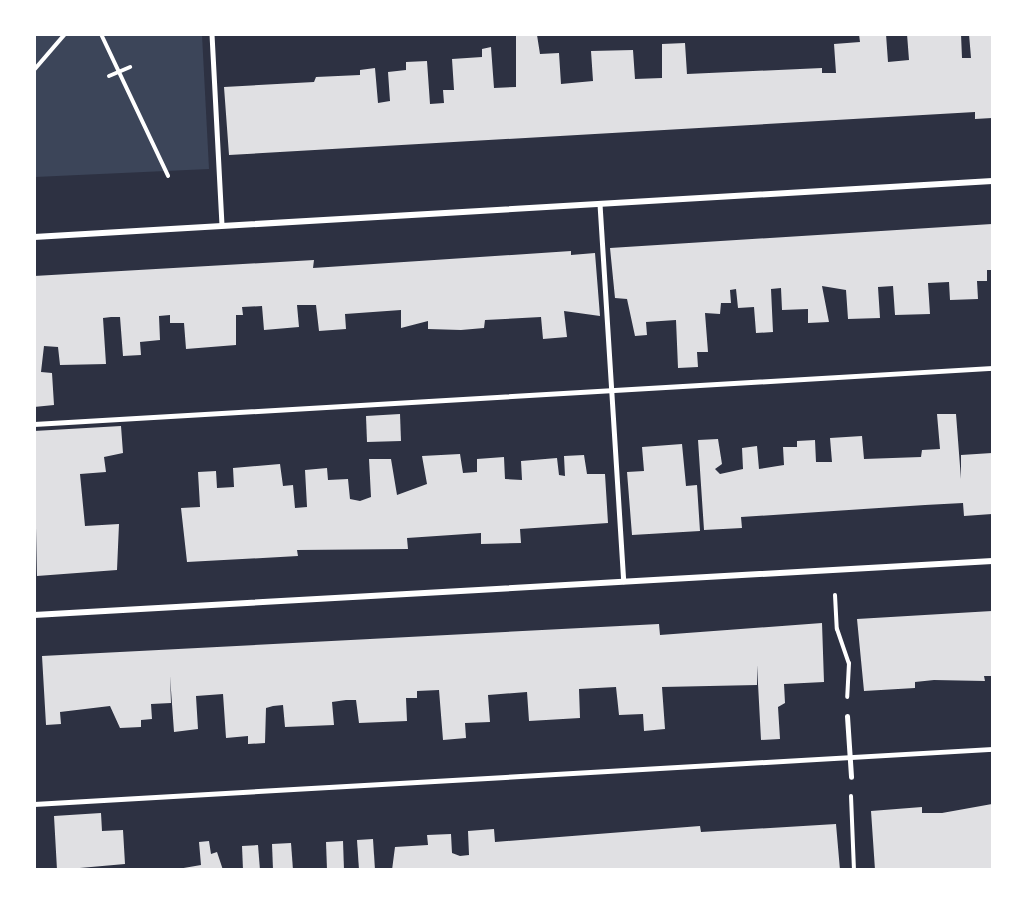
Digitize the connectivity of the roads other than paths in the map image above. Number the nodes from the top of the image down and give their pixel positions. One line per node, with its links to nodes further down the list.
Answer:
1 (212, 34): 4 (lane)
2 (993, 181): 3 (street)
3 (600, 204): 4 (street); 7 (lane)
4 (222, 225): 5 (street)
5 (34, 237)
6 (993, 368): 7 (lane)
7 (611, 390): 8 (lane); 10 (lane)
8 (34, 424)
9 (993, 561): 10 (street)
10 (624, 581): 11 (street)
11 (34, 615)
12 (847, 716): 14 (street)
13 (993, 749): 14 (lane)
14 (850, 757): 15 (street); 16 (lane)
15 (850, 777)
16 (34, 804)

